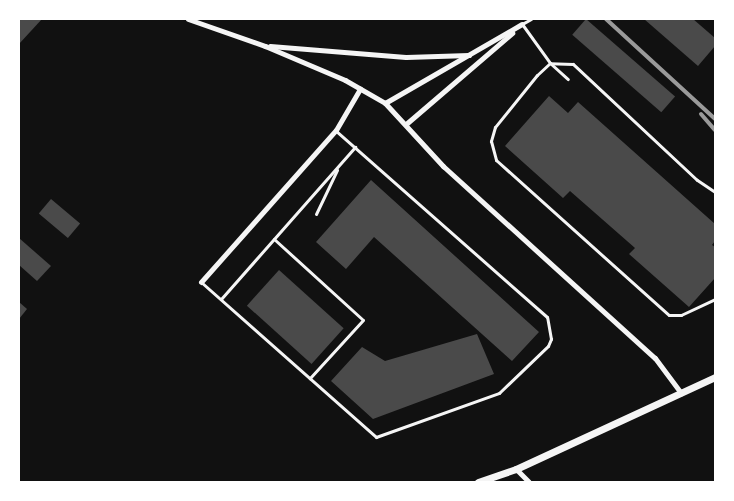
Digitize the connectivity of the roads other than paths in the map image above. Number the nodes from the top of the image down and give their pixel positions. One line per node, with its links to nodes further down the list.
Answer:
1 (188, 19): 4 (street)
2 (530, 19): 3 (lane)
3 (522, 24): 5 (street); 6 (lane); 10 (street)
4 (264, 46): 5 (street); 8 (street)
5 (469, 54): 9 (street)
6 (550, 63): 7 (lane); 14 (lane); 19 (lane)
7 (568, 79)
8 (360, 88): 9 (street); 11 (street)
9 (385, 103): 10 (street)
10 (406, 124): 22 (street)
11 (336, 130): 12 (lane); 17 (street)
12 (355, 147): 13 (lane); 21 (lane)
13 (339, 165): 15 (lane); 16 (lane)
14 (715, 192)
15 (316, 214)
16 (274, 239): 18 (lane); 21 (lane)
17 (201, 282): 18 (lane)
18 (221, 299): 21 (lane)
19 (715, 299)
20 (715, 377): 22 (street)
21 (310, 378)
22 (681, 393): 23 (street)
23 (516, 469): 24 (street); 25 (street)
24 (478, 482)
25 (529, 482)

